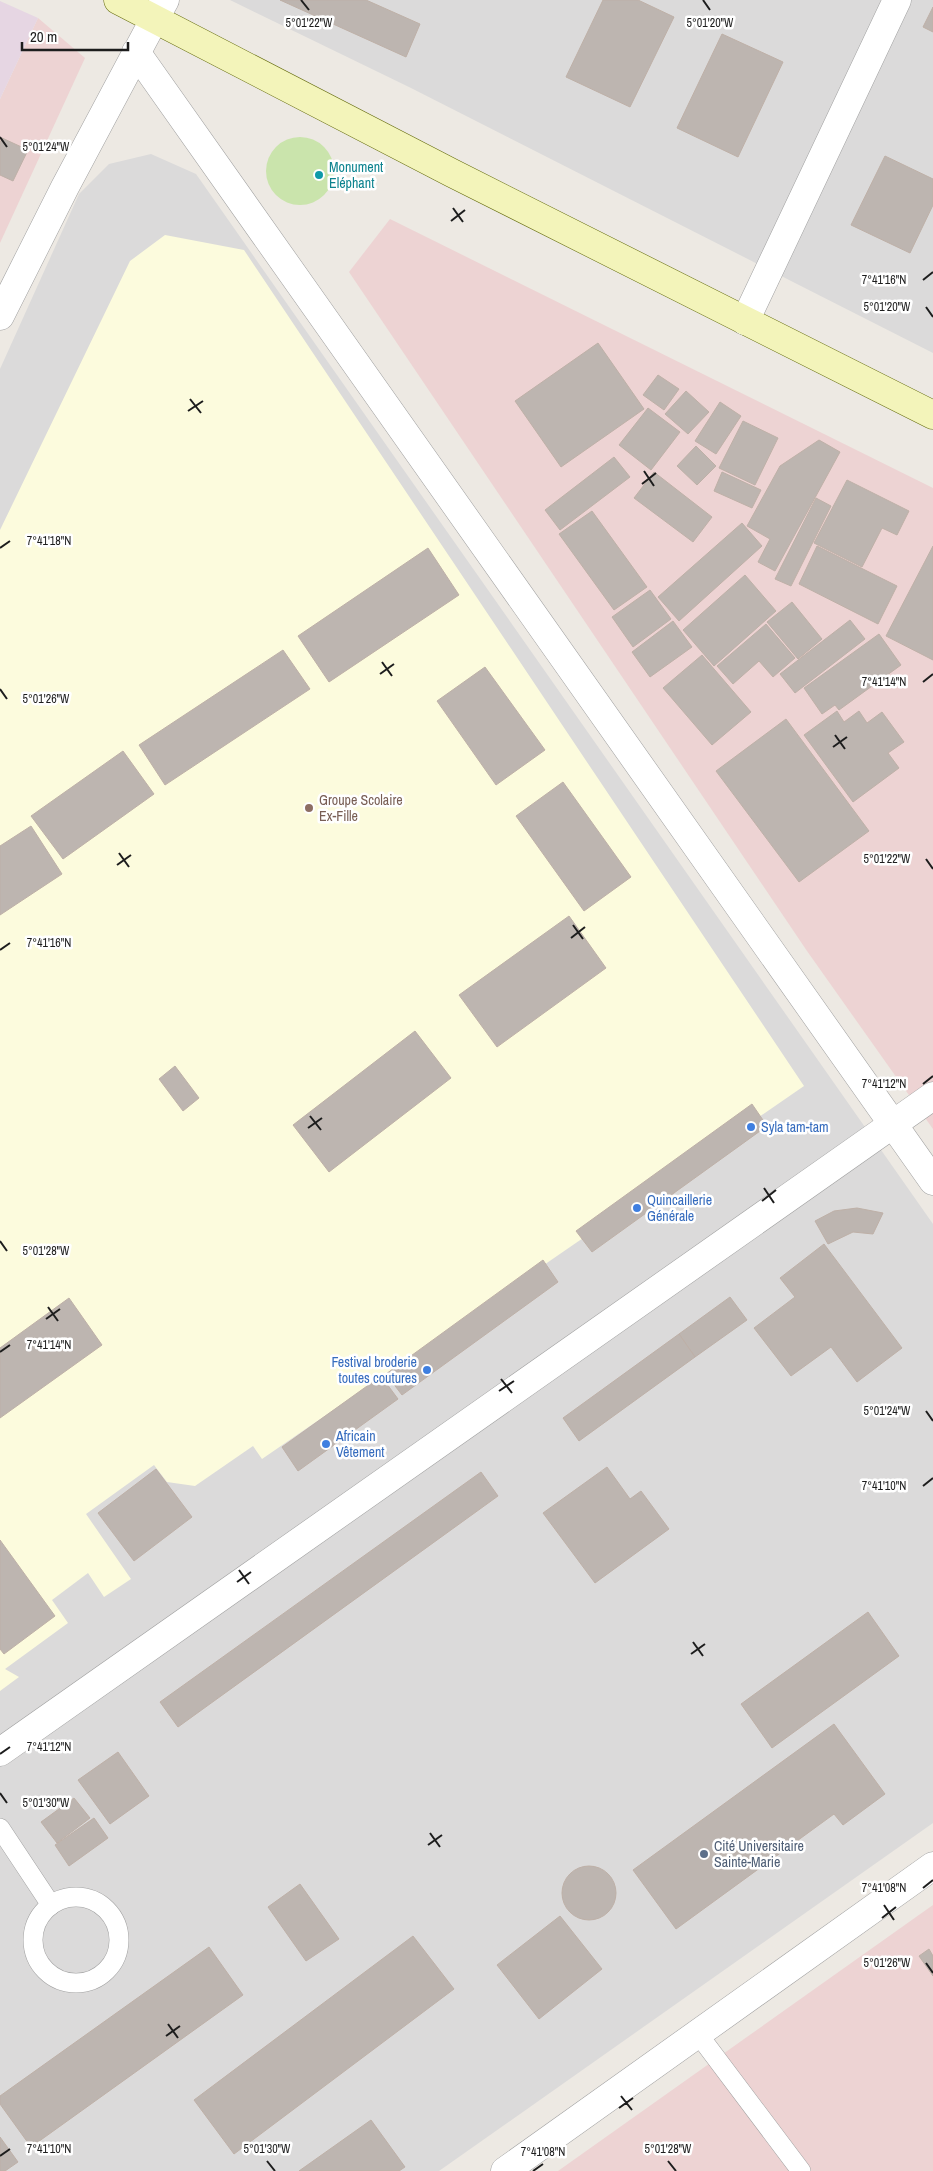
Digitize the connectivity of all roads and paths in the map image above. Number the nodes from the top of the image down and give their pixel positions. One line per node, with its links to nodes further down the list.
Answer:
1 (118, 0): 3 (main road)
2 (898, 0): 6 (street)
3 (160, 9): 4 (street); 6 (main road)
4 (136, 52): 5 (street); 9 (street)
5 (0, 316)
6 (745, 321): 7 (main road)
7 (933, 415)
8 (933, 1096): 9 (street)
9 (893, 1125): 10 (street); 11 (street)
10 (933, 1181)
11 (0, 1752)
12 (0, 1828): 14 (lane)
13 (933, 1866): 15 (street)
14 (51, 1905): 14 (lane)
15 (698, 2034): 16 (street); 17 (lane)
16 (505, 2171)
17 (801, 2171)

